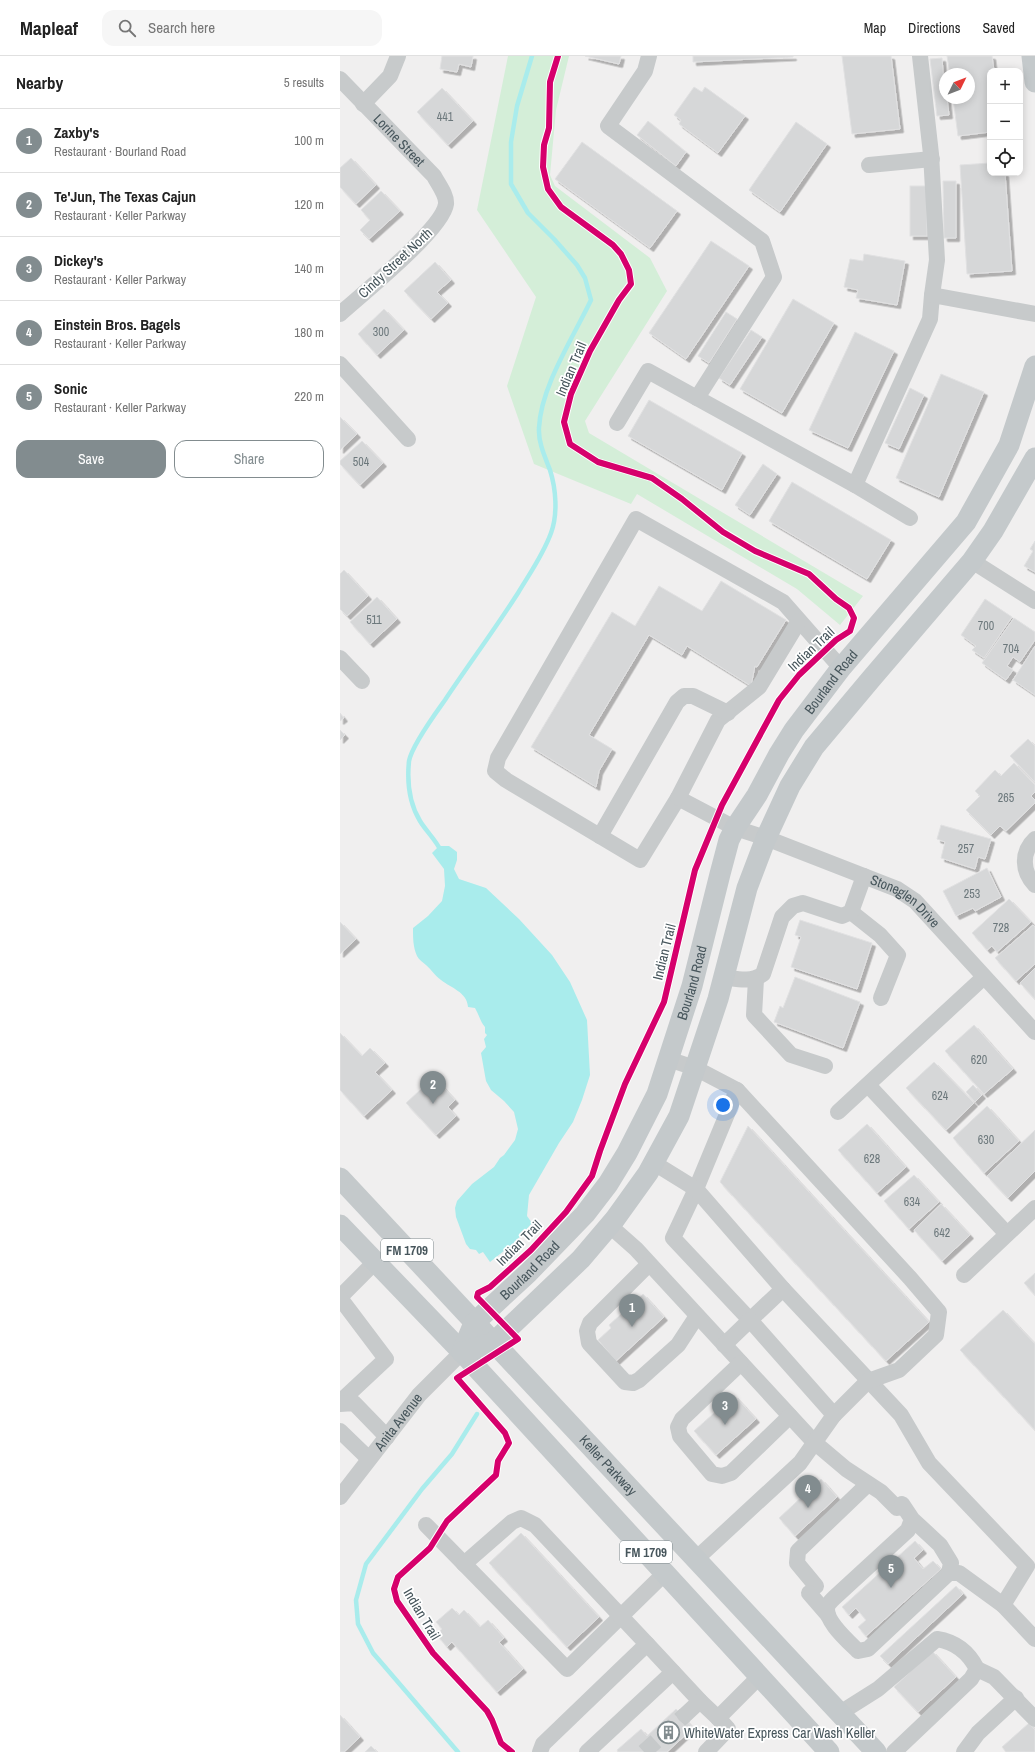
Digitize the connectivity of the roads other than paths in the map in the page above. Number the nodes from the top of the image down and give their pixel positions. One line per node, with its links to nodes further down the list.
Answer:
1 (398, 56): 7 (street)
2 (649, 56): 16 (street)
3 (920, 56): 8 (street)
4 (1032, 56): 6 (main road)
5 (340, 79): 7 (street, Lorine Street)
6 (1035, 82)
7 (363, 104): 10 (street, Lorine Street)
8 (932, 159): 9 (street); 11 (street)
9 (869, 165)
10 (445, 208): 12 (street, Cindy Street North)
11 (932, 295): 13 (street); 20 (street)
12 (340, 314)
13 (1035, 314)
14 (340, 364): 18 (street)
15 (1035, 366): 26 (main road, Bourland Road)
16 (697, 398): 17 (street); 20 (street)
17 (617, 423)
18 (408, 439)
19 (1035, 458): 22 (main road, Bourland Road)
20 (855, 485): 21 (street)
21 (910, 518)
22 (972, 561): 23 (street); 32 (main road, Bourland Road)
23 (1035, 601)
24 (799, 621): 26 (street); 28 (street); 31 (street)
25 (340, 658): 27 (street)
26 (841, 668): 30 (main road, Bourland Road)
27 (362, 681)
28 (728, 713): 29 (street); 31 (street)
29 (678, 798): 30 (street, Stoneglen Drive); 31 (street)
30 (735, 828): 32 (street, Stoneglen Drive); 42 (main road, Bourland Road)
31 (600, 836)
32 (766, 838): 34 (street, Stoneglen Drive); 37 (main road, Bourland Road)
33 (1035, 839): 35 (street)
34 (864, 876): 36 (street); 38 (street, Stoneglen Drive)
35 (1034, 884)
36 (851, 912): 39 (street); 40 (street)
37 (724, 977): 39 (street); 44 (main road, Bourland Road)
38 (984, 977): 41 (street, Stoneglen Drive); 45 (street)
39 (756, 979): 43 (street)
40 (881, 998)
41 (1035, 1032)
42 (668, 1059): 44 (street); 62 (main road, Bourland Road)
43 (825, 1066)
44 (695, 1068): 46 (street); 48 (main road, Bourland Road)
45 (868, 1085): 47 (street); 54 (street)
46 (738, 1090): 50 (street); 67 (street)
47 (838, 1112)
48 (654, 1163): 50 (street); 52 (main road, Bourland Road)
49 (340, 1178): 62 (main road, Keller Parkway / FM 1709)
50 (696, 1189): 58 (street); 61 (street)
51 (1035, 1208): 54 (street)
52 (610, 1226): 56 (street); 63 (main road, Bourland Road)
53 (342, 1232): 55 (main road, FM 1709)
54 (1007, 1234): 57 (street)
55 (375, 1262): 59 (street); 65 (main road, FM 1709)
56 (649, 1264): 60 (street); 60 (street)
57 (964, 1275)
58 (783, 1288): 61 (street); 67 (street)
59 (340, 1298): 68 (street)
60 (697, 1316): 64 (street)
61 (750, 1320): 64 (street); 69 (street)
62 (474, 1323): 63 (main road, Keller Parkway / FM 1709); 65 (main road, Bourland Road)
63 (494, 1343): 65 (main road, Bourland Road); 79 (main road, Keller Parkway / FM 1709)
64 (724, 1345): 66 (street)
65 (462, 1352): 72 (street, Anita Avenue); 81 (main road, FM 1709)
66 (741, 1363): 70 (street); 70 (street)
67 (868, 1381): 69 (street); 83 (street)
68 (340, 1403): 72 (street)
69 (834, 1414): 73 (street)
70 (790, 1416): 73 (street)
71 (340, 1431): 74 (street)
72 (387, 1437): 74 (street, Anita Avenue)
73 (814, 1442): 75 (street); 79 (street)
74 (369, 1459): 76 (street, Anita Avenue)
75 (868, 1484): 77 (street); 84 (street)
76 (341, 1495)
77 (912, 1519): 82 (street); 84 (street)
78 (426, 1525): 80 (street)
79 (696, 1559): 93 (main road, Keller Parkway / FM 1709)
80 (464, 1564): 85 (street); 85 (street)
81 (665, 1573): 85 (street); 90 (main road, FM 1709)
82 (949, 1573): 83 (street); 84 (street)
83 (1003, 1605): 86 (street)
84 (828, 1615)
85 (621, 1616): 87 (street)
86 (1035, 1639)
87 (647, 1644): 89 (street); 98 (street)
88 (977, 1669): 91 (street); 93 (street); 103 (street)
89 (673, 1672): 92 (street); 99 (street)
90 (760, 1676): 95 (street); 101 (main road, FM 1709)
91 (1016, 1698): 96 (street); 97 (street)
92 (700, 1700): 94 (street); 95 (street)
93 (840, 1713): 102 (main road, Keller Parkway / FM 1709)
94 (685, 1715)
95 (718, 1718): 100 (street)
96 (1035, 1719)
97 (967, 1751)
98 (540, 1752)
99 (587, 1752)
100 (706, 1752)
101 (829, 1752)
102 (876, 1752)
103 (894, 1752)

